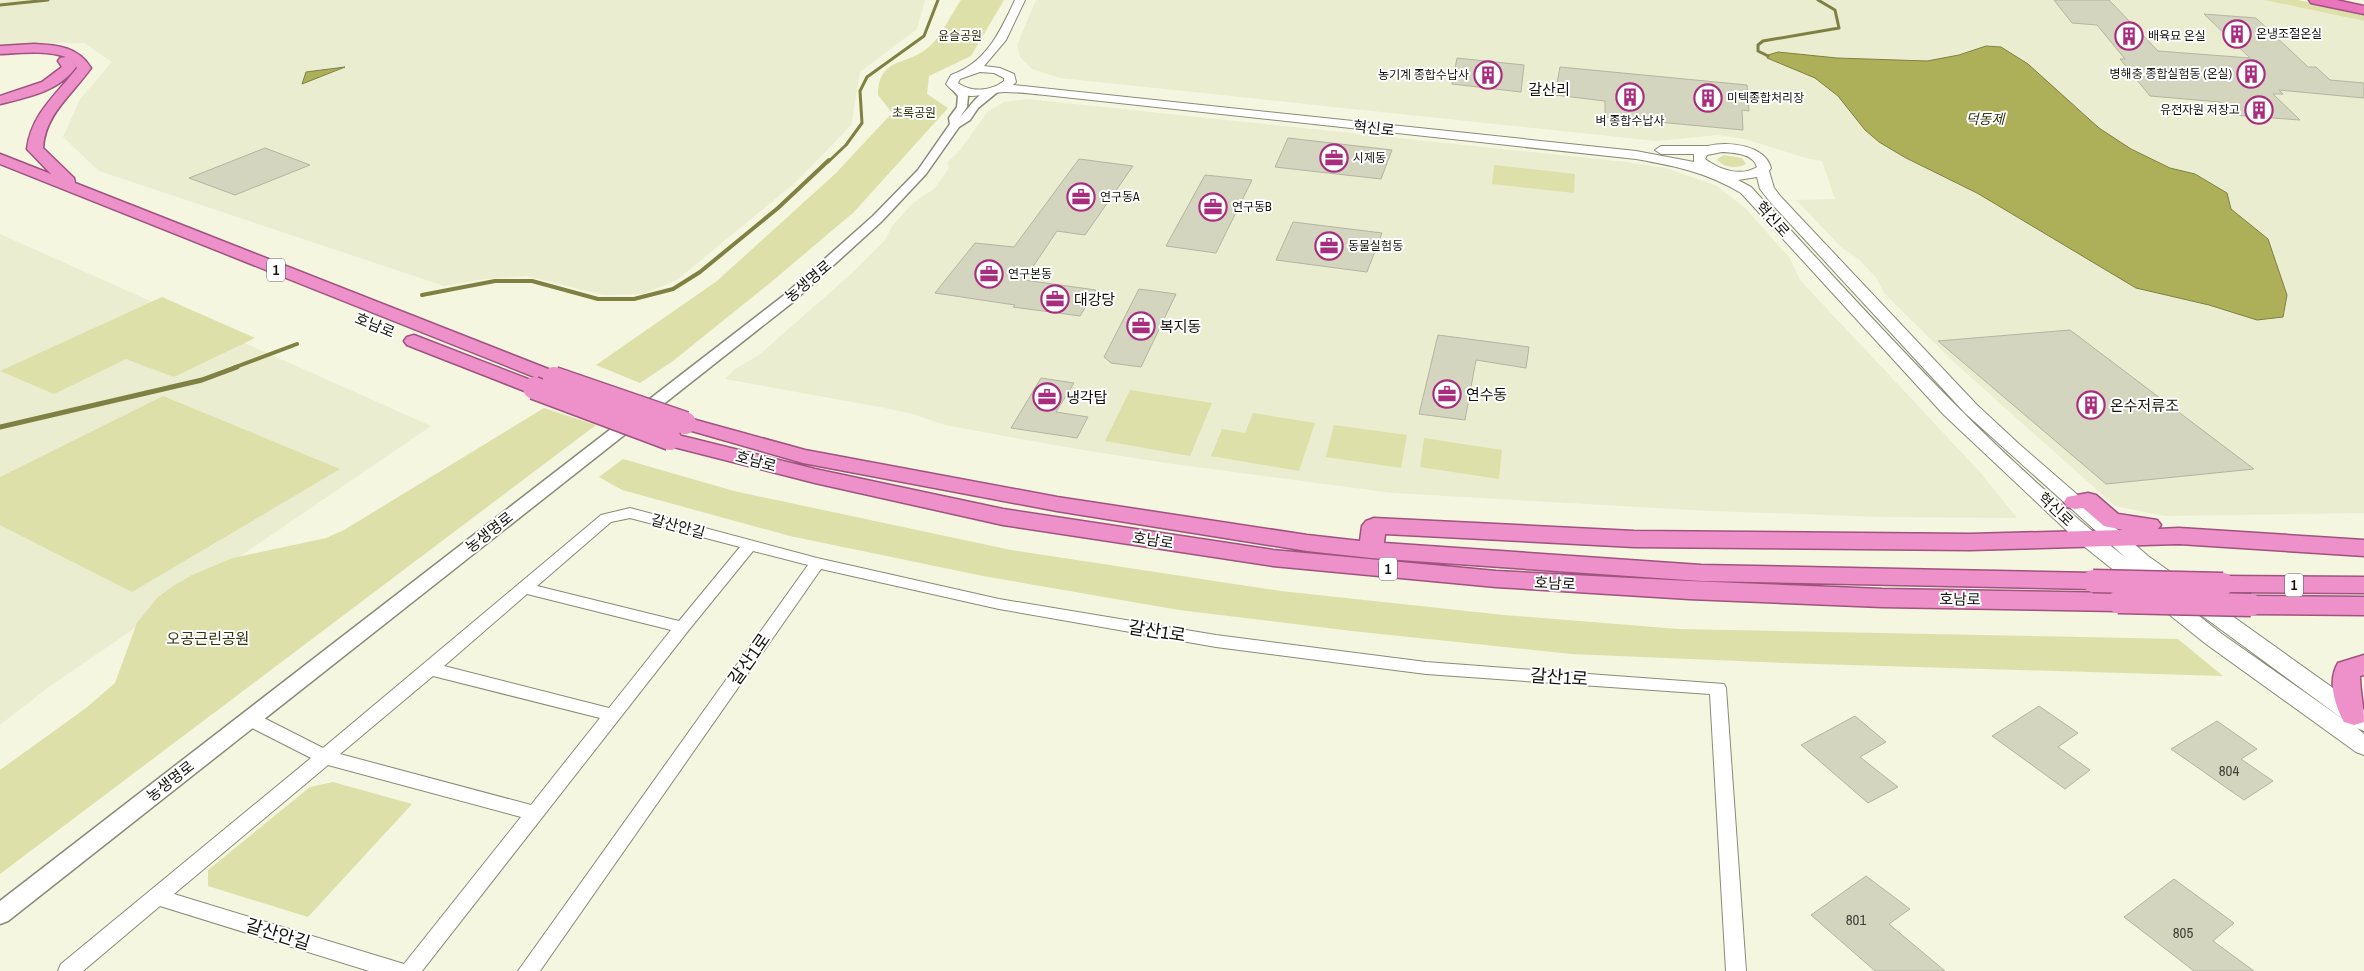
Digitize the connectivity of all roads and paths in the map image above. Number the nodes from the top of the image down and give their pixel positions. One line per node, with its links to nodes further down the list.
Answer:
1 (1020, 0): 6 (main road)
2 (2316, 0): 5 (highway)
3 (2343, 0): 4 (highway)
4 (2364, 4)
5 (2364, 10)
6 (1001, 44): 9 (main road); 10 (main road)
7 (0, 50): 20 (highway)
8 (0, 54): 13 (highway)
9 (969, 71): 10 (main road); 11 (main road)
10 (1008, 75): 12 (main road, 농생명로); 15 (main road, 혁신로)
11 (956, 88): 12 (main road); 14 (street, 농생명로)
12 (998, 89): 14 (street, 농생명로); 18 (main road, 혁신로)
13 (0, 100)
14 (955, 125): 38 (street, 농생명로)
15 (1710, 150): 17 (main road, 혁신로); 18 (main road)
16 (0, 159): 20 (highway, 호남로 / 1)
17 (1762, 170): 18 (main road, 혁신로); 22 (main road, 혁신로)
18 (1715, 172): 25 (main road, 혁신로)
19 (0, 174): 21 (highway, 호남로 / 1, bridge)
20 (103, 201): 21 (highway, 호남로 / 1, bridge)
21 (678, 431): 28 (highway, 호남로 / 1); 32 (highway, 호남로 / 1, bridge)
22 (2075, 502): 23 (highway); 24 (main road, 혁신로)
23 (2179, 536): 24 (highway); 27 (highway)
24 (2113, 537): 25 (highway); 37 (main road, 혁신로)
25 (2088, 539): 28 (highway); 39 (main road, 혁신로)
26 (750, 545): 29 (street, 갈산안길); 31 (street, 갈산안길); 33 (street)
27 (2364, 548)
28 (1371, 550): 30 (highway, 호남로 / 1, bridge)
29 (818, 562): 47 (street, 갈산1로); 48 (street, 갈산1로)
30 (2364, 586)
31 (525, 588): 33 (street); 35 (street, 갈산안길)
32 (2364, 606)
33 (682, 627): 36 (street)
34 (2364, 665): 37 (highway)
35 (430, 669): 36 (street); 40 (street, 갈산안길)
36 (612, 716): 41 (street)
37 (2359, 718)
38 (250, 719): 40 (street); 43 (street, 농생명로)
39 (2364, 746)
40 (326, 757): 41 (street); 42 (street, 갈산안길)
41 (534, 814): 46 (street)
42 (158, 897): 44 (street, 갈산안길); 45 (street, 갈산안길)
43 (0, 914)
44 (68, 971)
45 (399, 971)
46 (410, 971)
47 (528, 971)
48 (1736, 971)

